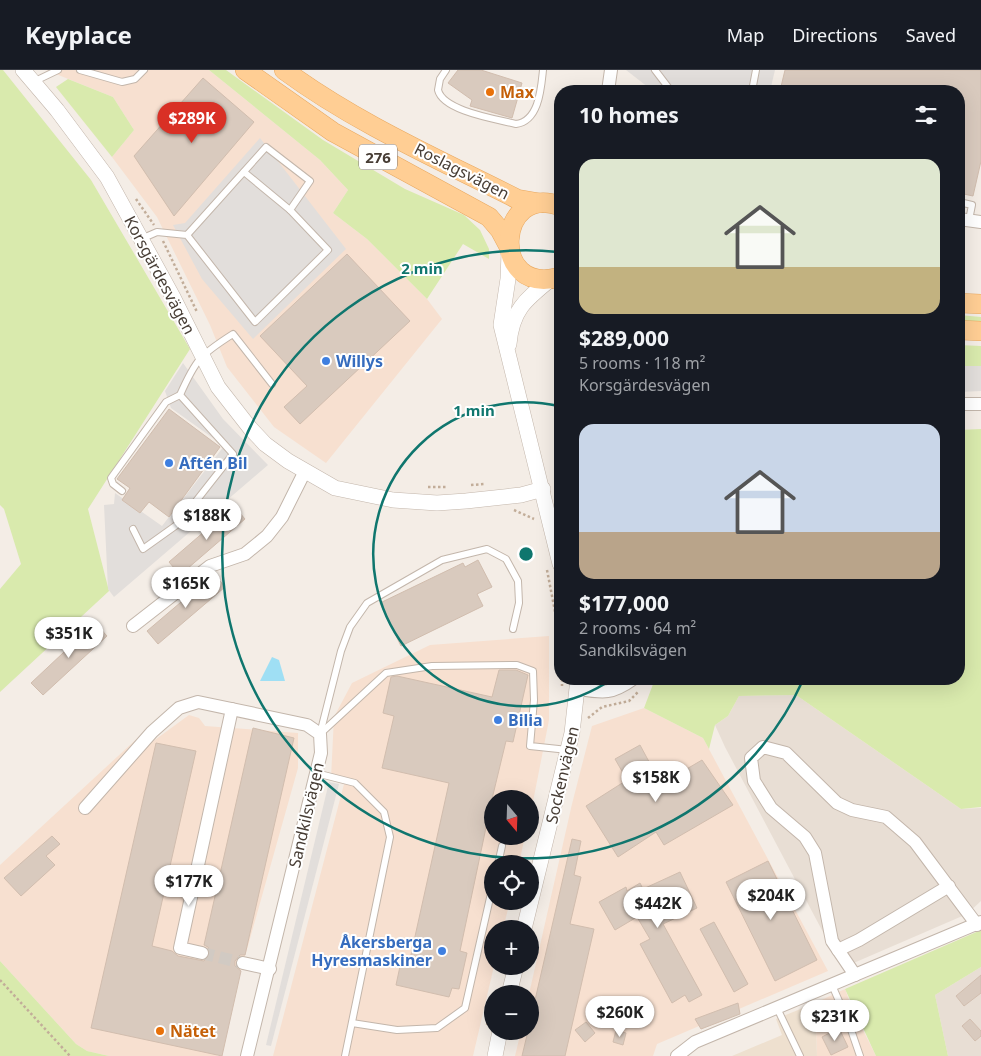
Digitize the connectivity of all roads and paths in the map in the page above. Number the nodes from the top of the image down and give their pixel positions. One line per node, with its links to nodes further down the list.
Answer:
1 (23, 70): 12 (street, Korsgärdesvägen)
2 (58, 70): 12 (lane)
3 (80, 70): 4 (lane)
4 (144, 70)
5 (245, 70): 25 (main road, Roslagsvägen / 276)
6 (284, 70): 19 (main road, Roslagsvägen / 276)
7 (446, 70): 8 (lane)
8 (544, 70)
9 (611, 70): 13 (street)
10 (655, 70): 14 (lane)
11 (756, 70): 15 (lane)
12 (34, 82): 24 (street, Korsgärdesvägen)
13 (609, 85)
14 (666, 85)
15 (753, 85)
16 (244, 172): 20 (lane); 20 (lane); 23 (lane)
17 (133, 195): 22 (path)
18 (965, 203): 21 (lane)
19 (554, 204): 25 (main road)
20 (290, 210): 23 (lane)
21 (970, 220)
22 (157, 232): 23 (lane); 24 (lane); 30 (path)
23 (187, 235)
24 (141, 239): 33 (street, Korsgärdesvägen)
25 (508, 249): 26 (main road, Roslagsvägen); 34 (street)
26 (554, 278)
27 (554, 279): 34 (street)
28 (965, 303): 29 (main road)
29 (981, 304)
30 (198, 316)
31 (965, 330): 32 (main road)
32 (981, 331)
33 (202, 355): 35 (lane); 36 (lane); 39 (street, Korsgärdesvägen)
34 (508, 356): 43 (street)
35 (272, 384)
36 (180, 395): 44 (lane); 47 (lane)
37 (965, 404): 38 (street)
38 (981, 404)
39 (305, 471): 45 (street, Korsgärdesvägen); 50 (street)
40 (469, 486): 45 (path)
41 (420, 487): 42 (path)
42 (450, 487)
43 (543, 489): 45 (street, Korsgärdesvägen); 48 (street)
44 (122, 491)
45 (503, 498): 46 (path)
46 (535, 521)
47 (133, 529)
48 (553, 563): 49 (path)
49 (554, 576)
50 (133, 626)
51 (513, 628): 56 (lane)
52 (578, 685): 57 (street, Sockenvägen)
53 (580, 685): 54 (street)
54 (624, 685)
55 (232, 709): 56 (street); 59 (street); 67 (street)
56 (320, 734): 57 (lane); 58 (street, Sandkilsvägen)
57 (569, 750): 64 (street, Sockenvägen)
58 (316, 773): 69 (street, Sandkilsvägen); 74 (lane)
59 (85, 808)
60 (502, 846): 61 (lane)
61 (500, 855)
62 (949, 886): 65 (street); 66 (street); 66 (street)
63 (487, 910): 74 (lane)
64 (526, 920)
65 (979, 924): 70 (street)
66 (838, 950): 70 (street)
67 (202, 953)
68 (243, 963): 69 (street)
69 (270, 969): 77 (street, Sandkilsvägen)
70 (855, 975): 72 (street)
71 (0, 980): 76 (path)
72 (832, 985): 73 (street); 82 (lane)
73 (777, 1008): 80 (street); 81 (lane)
74 (352, 1023): 78 (lane)
75 (498, 1040): 79 (street)
76 (70, 1056)
77 (247, 1056)
78 (345, 1056)
79 (495, 1056)
80 (677, 1056)
81 (800, 1056)
82 (860, 1056)

